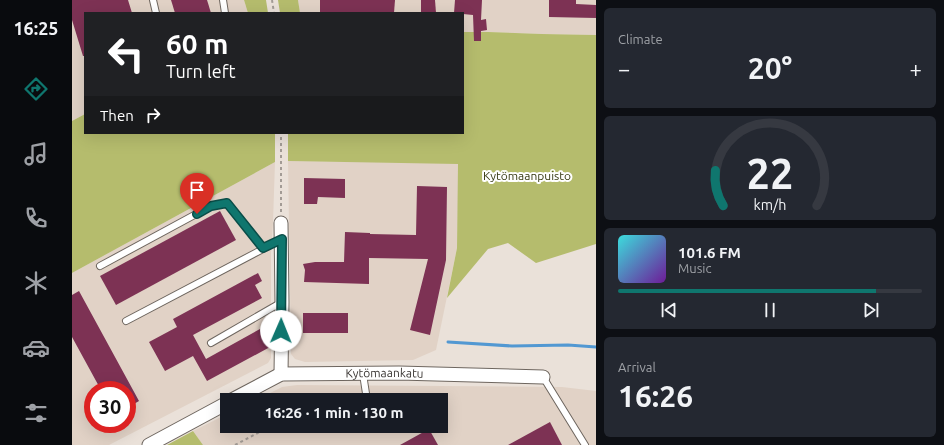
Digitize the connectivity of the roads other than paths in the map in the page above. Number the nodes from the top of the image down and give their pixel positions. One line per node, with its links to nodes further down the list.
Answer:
1 (153, 0): 3 (lane)
2 (222, 0): 4 (lane)
3 (156, 12)
4 (225, 12)
5 (281, 223): 6 (street)
6 (282, 239): 7 (lane); 9 (street)
7 (263, 248): 8 (lane); 10 (lane)
8 (100, 266)
9 (282, 302): 11 (lane); 12 (street)
10 (126, 321)
11 (211, 343)
12 (281, 374): 13 (street, Kytömaankatu); 15 (street, Kytömaankatu)
13 (363, 374): 14 (street, Kytömaankatu); 16 (lane)
14 (544, 377): 19 (lane)
15 (245, 393)
16 (367, 393)
17 (220, 407): 18 (street)
18 (149, 445)
19 (585, 445)

